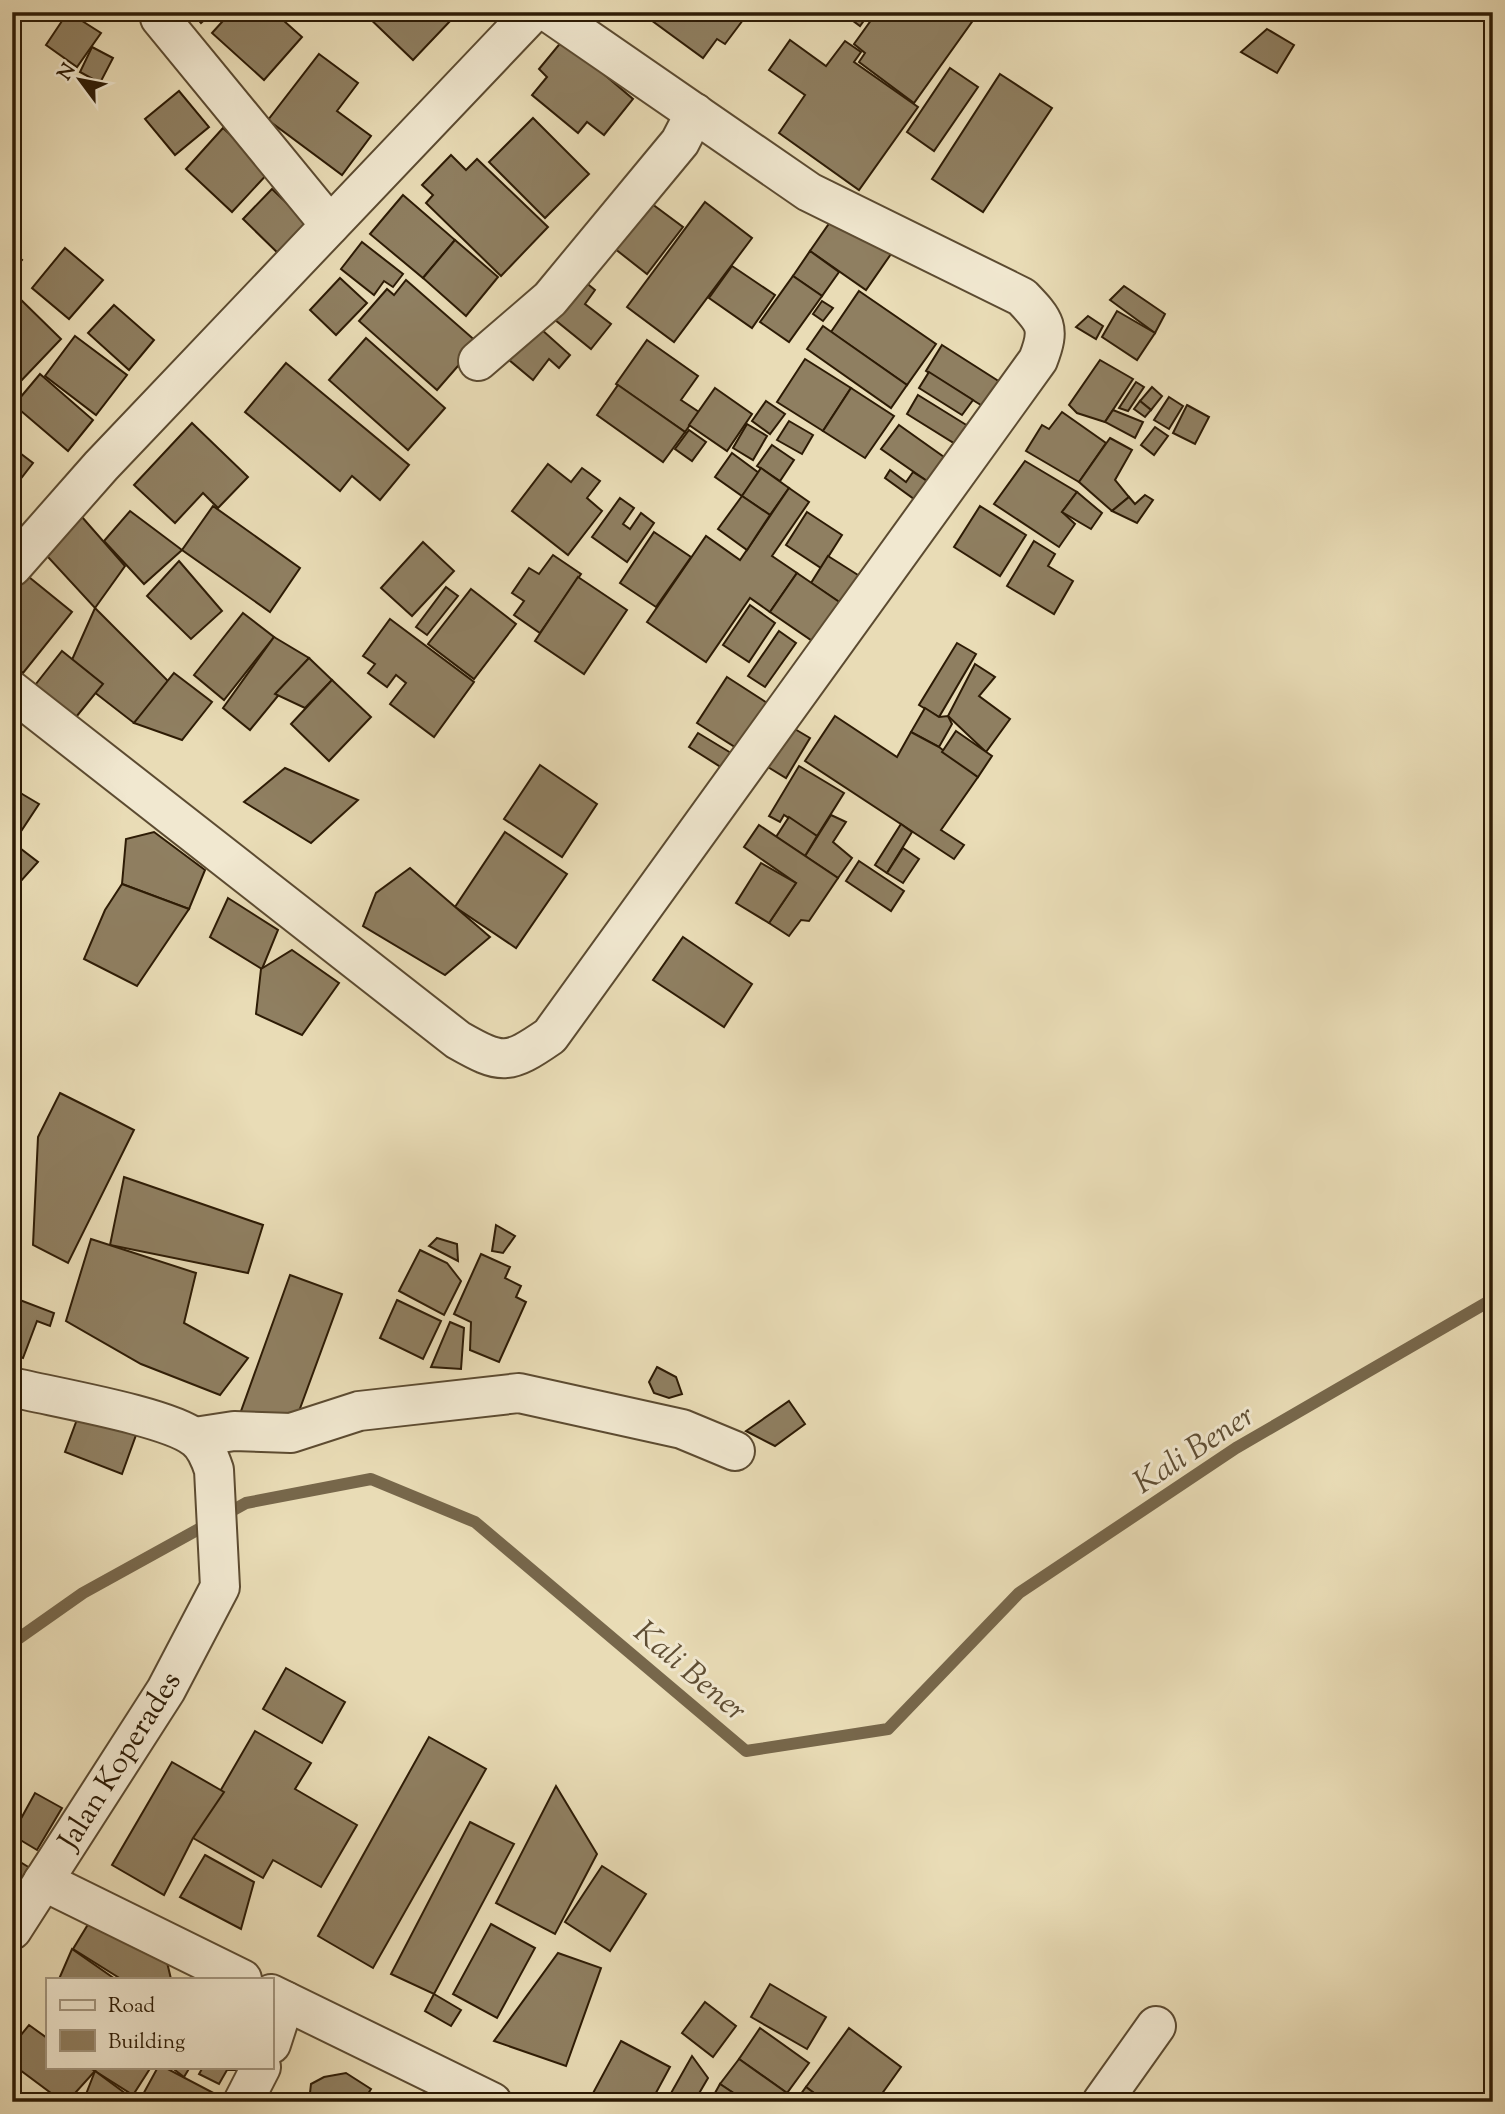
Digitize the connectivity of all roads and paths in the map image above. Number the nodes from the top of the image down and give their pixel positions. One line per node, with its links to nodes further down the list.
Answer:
1 (533, 12): 5 (street)
2 (548, 12): 4 (street)
3 (160, 18): 5 (street)
4 (689, 126): 6 (street); 8 (street)
5 (330, 225): 7 (street)
6 (478, 361)
7 (12, 567)
8 (12, 691)
9 (12, 1387): 10 (street)
10 (201, 1445): 11 (street); 12 (street, Jalan Koperades)
11 (735, 1451)
12 (43, 1881): 13 (street, Jalan Koperades); 14 (street)
13 (12, 1930)
14 (240, 1978)
15 (278, 1997): 17 (street); 20 (street)
16 (1156, 2026): 21 (street)
17 (273, 2031)
18 (260, 2068): 19 (street)
19 (243, 2102)
20 (492, 2102)
21 (1102, 2102)

